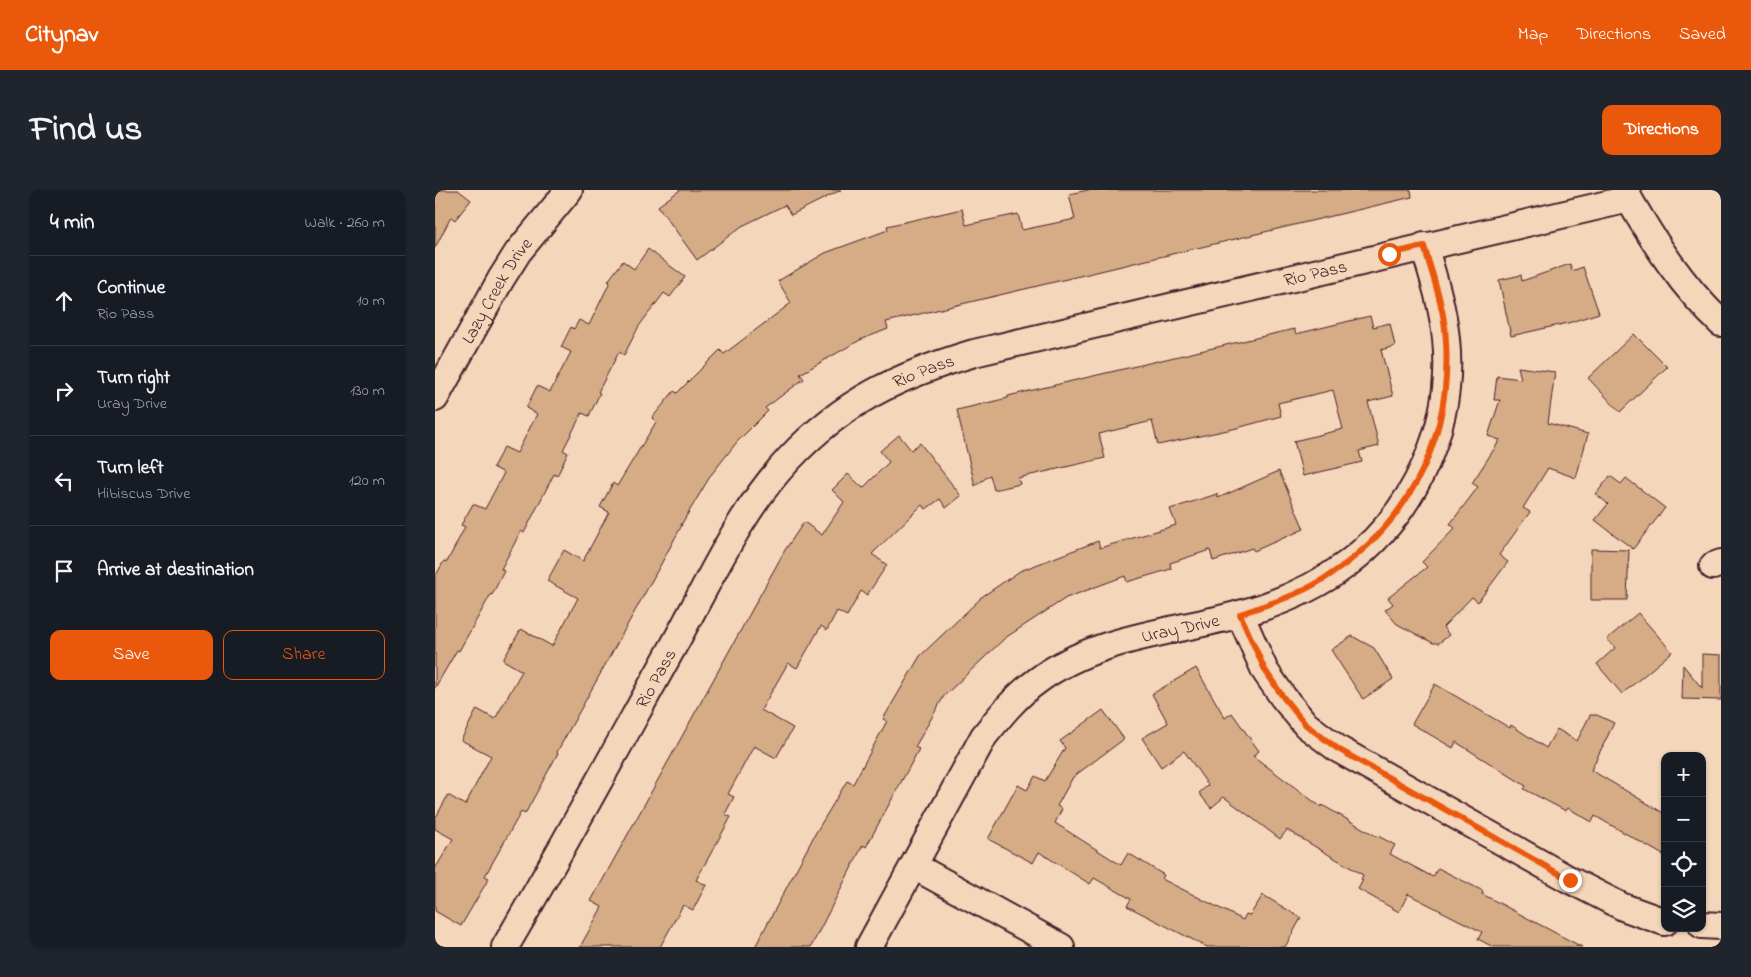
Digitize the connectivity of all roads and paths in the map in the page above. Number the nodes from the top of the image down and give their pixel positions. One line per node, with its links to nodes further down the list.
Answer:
1 (569, 190): 5 (street, Lazy Creek Drive)
2 (1627, 194): 3 (street, Rio Pass); 4 (street)
3 (1424, 246): 6 (street, Uray Drive); 11 (street, Rio Pass)
4 (1721, 323)
5 (435, 398)
6 (1240, 614): 7 (street, Uray Drive); 8 (street)
7 (914, 866): 12 (street, Uray Drive); 13 (street)
8 (1661, 921)
9 (1706, 926): 10 (street)
10 (1721, 926)
11 (505, 947)
12 (869, 947)
13 (1061, 947)

